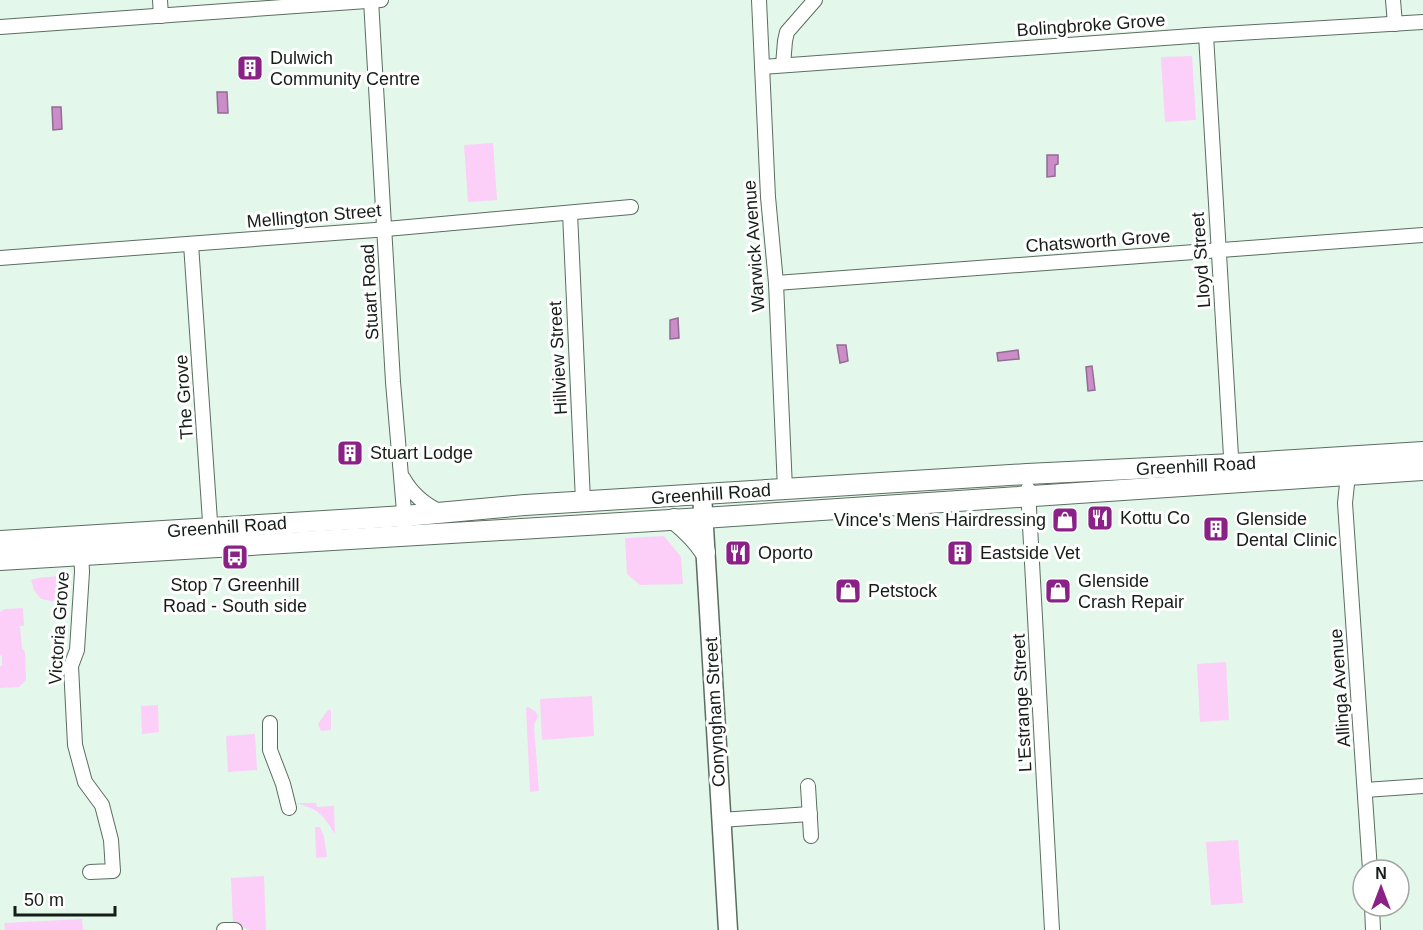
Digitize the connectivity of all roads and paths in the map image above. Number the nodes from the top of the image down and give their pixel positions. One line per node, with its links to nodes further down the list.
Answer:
1 (160, 0): 7 (street)
2 (371, 0): 3 (street); 7 (street); 16 (street, Stuart Road)
3 (381, 0)
4 (759, 0): 13 (street, Warwick Avenue)
5 (815, 0): 12 (street)
6 (1393, 0): 9 (street)
7 (161, 16): 10 (street)
8 (1423, 22): 9 (street, Bolingbroke Grove)
9 (1395, 24): 11 (street, Bolingbroke Grove)
10 (0, 27)
11 (1206, 35): 12 (street, Bolingbroke Grove); 19 (street, Lloyd Street)
12 (783, 65): 13 (street, Bolingbroke Grove)
13 (762, 67): 21 (street, Warwick Avenue)
14 (631, 207): 15 (street, Mellington Street)
15 (570, 213): 16 (street, Mellington Street); 31 (street, Hillview Street)
16 (384, 229): 18 (street, Mellington Street); 25 (street, Stuart Road)
17 (1423, 235): 19 (street, Chatsworth Grove)
18 (191, 244): 20 (street, Mellington Street); 37 (street, The Grove)
19 (1218, 250): 21 (street, Chatsworth Grove); 26 (street, Lloyd Street)
20 (0, 258)
21 (776, 283): 28 (street, Warwick Avenue)
22 (1423, 452): 23 (main road, Greenhill Road)
23 (1340, 466): 24 (main road, Greenhill Road); 26 (main road, Greenhill Road); 45 (street, Allinga Avenue)
24 (1423, 470)
25 (401, 473): 33 (street, Stuart Road); 36 (street, Stuart Road)
26 (1232, 473): 27 (main road, Greenhill Road); 30 (main road, Greenhill Road)
27 (1027, 474): 28 (main road, Greenhill Road); 30 (street, L'Estrange Street)
28 (785, 489): 29 (main road, Greenhill Road); 32 (main road)
29 (702, 494): 31 (main road, Greenhill Road); 34 (street, Conyngham Street)
30 (1029, 495): 32 (main road, Greenhill Road); 55 (street, L'Estrange Street)
31 (583, 501): 33 (main road, Greenhill Road)
32 (822, 509): 34 (main road, Greenhill Road)
33 (442, 512): 36 (main road, Greenhill Road)
34 (703, 518): 35 (main road, Greenhill Road); 40 (street, Conyngham Street)
35 (674, 519): 36 (main road, Greenhill Road); 40 (main road)
36 (405, 525): 37 (main road, Greenhill Road)
37 (211, 537): 39 (main road, Greenhill Road)
38 (0, 541): 39 (main road, Greenhill Road)
39 (81, 545): 41 (main road, Greenhill Road); 51 (street, Victoria Grove)
40 (705, 552): 48 (street, Conyngham Street)
41 (0, 560)
42 (270, 723): 46 (street)
43 (808, 786): 47 (street)
44 (1423, 786): 45 (street)
45 (1365, 790): 50 (street, Allinga Avenue)
46 (289, 808)
47 (810, 814): 48 (street); 49 (street)
48 (721, 820): 54 (street, Conyngham Street)
49 (811, 836)
50 (1369, 858)
51 (90, 872)
52 (224, 930): 53 (street)
53 (235, 930)
54 (728, 930)
55 (1052, 930)

